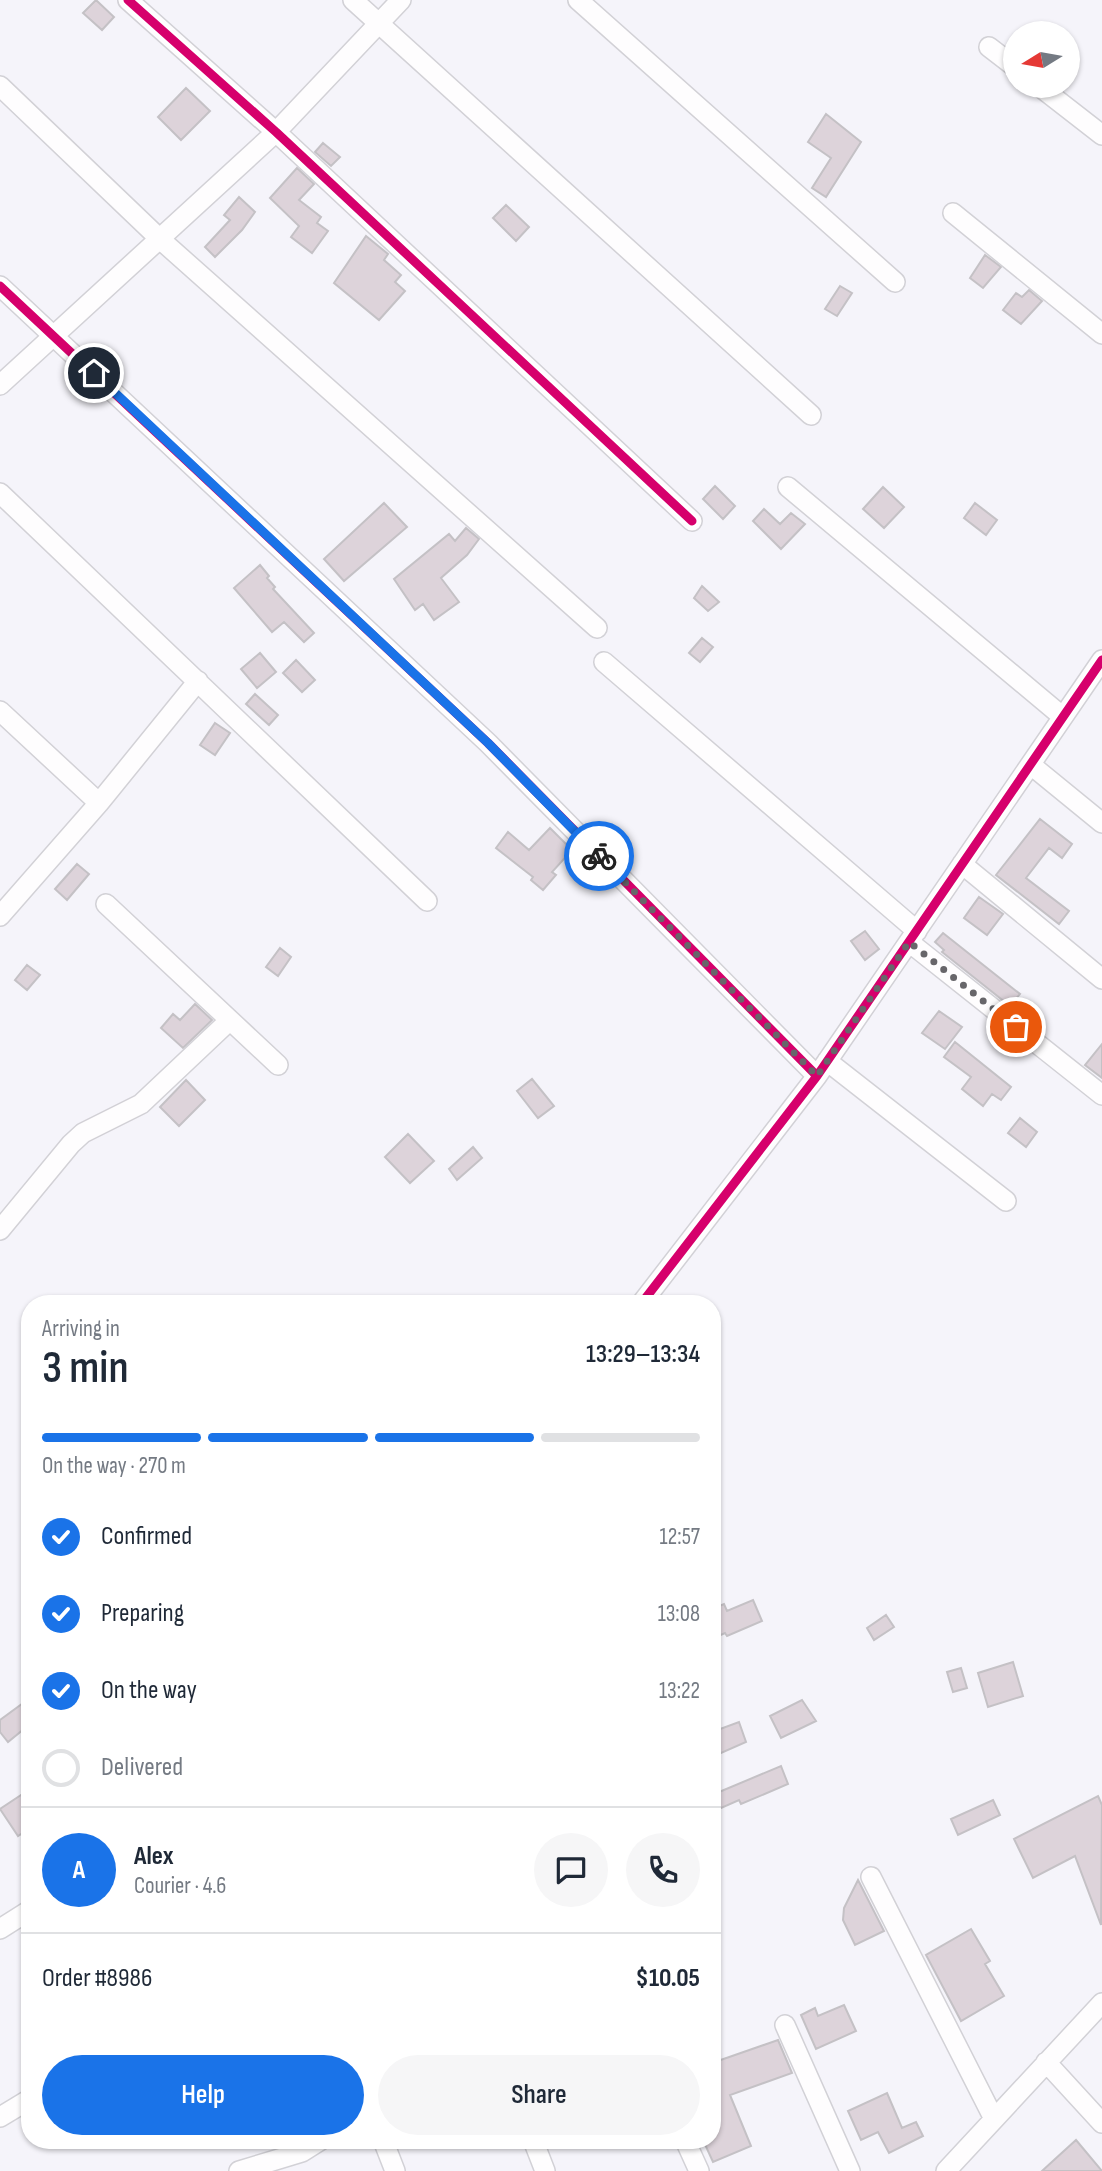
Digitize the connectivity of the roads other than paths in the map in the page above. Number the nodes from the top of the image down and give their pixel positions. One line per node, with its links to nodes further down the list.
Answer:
1 (128, 0): 10 (street)
2 (353, 0): 5 (street)
3 (401, 0): 5 (street)
4 (578, 0): 14 (street)
5 (379, 24): 10 (street); 19 (street)
6 (989, 47): 7 (street)
7 (1003, 58)
8 (0, 86): 13 (street)
9 (1054, 98): 11 (street)
10 (276, 132): 13 (street); 22 (street)
11 (1102, 135)
12 (953, 213): 16 (street)
13 (160, 240): 17 (street); 23 (street)
14 (895, 282)
15 (0, 286): 17 (street)
16 (1102, 334)
17 (55, 336): 18 (street); 40 (street)
18 (0, 385)
19 (811, 415)
20 (788, 487): 28 (street)
21 (0, 493): 26 (street)
22 (692, 521)
23 (597, 628)
24 (1102, 660): 28 (street)
25 (604, 662): 36 (street)
26 (198, 681): 30 (street); 33 (street)
27 (0, 711): 30 (street)
28 (1063, 717): 29 (street)
29 (1031, 765): 31 (street); 32 (street)
30 (99, 803): 35 (street)
31 (1102, 822)
32 (962, 864): 36 (street); 37 (street)
33 (427, 901)
34 (106, 904): 38 (street)
35 (0, 916)
36 (913, 937): 40 (street); 41 (street)
37 (1102, 979)
38 (230, 1020): 39 (street); 43 (street)
39 (278, 1065)
40 (822, 1069): 42 (street); 44 (street)
41 (1102, 1095)
42 (1006, 1201)
43 (0, 1230)
44 (647, 1295)
45 (871, 1877): 53 (street)
46 (21, 1916): 47 (street)
47 (0, 1929)
48 (1102, 2003): 50 (street)
49 (785, 2025): 63 (street)
50 (1046, 2062): 53 (street); 54 (street)
51 (21, 2104): 52 (street)
52 (0, 2117)
53 (994, 2119): 64 (street)
54 (1102, 2123)
55 (289, 2149): 59 (street)
56 (386, 2149): 60 (street)
57 (536, 2149): 61 (street)
58 (689, 2149): 62 (street)
59 (239, 2171)
60 (395, 2171)
61 (545, 2171)
62 (699, 2171)
63 (850, 2171)
64 (946, 2171)

